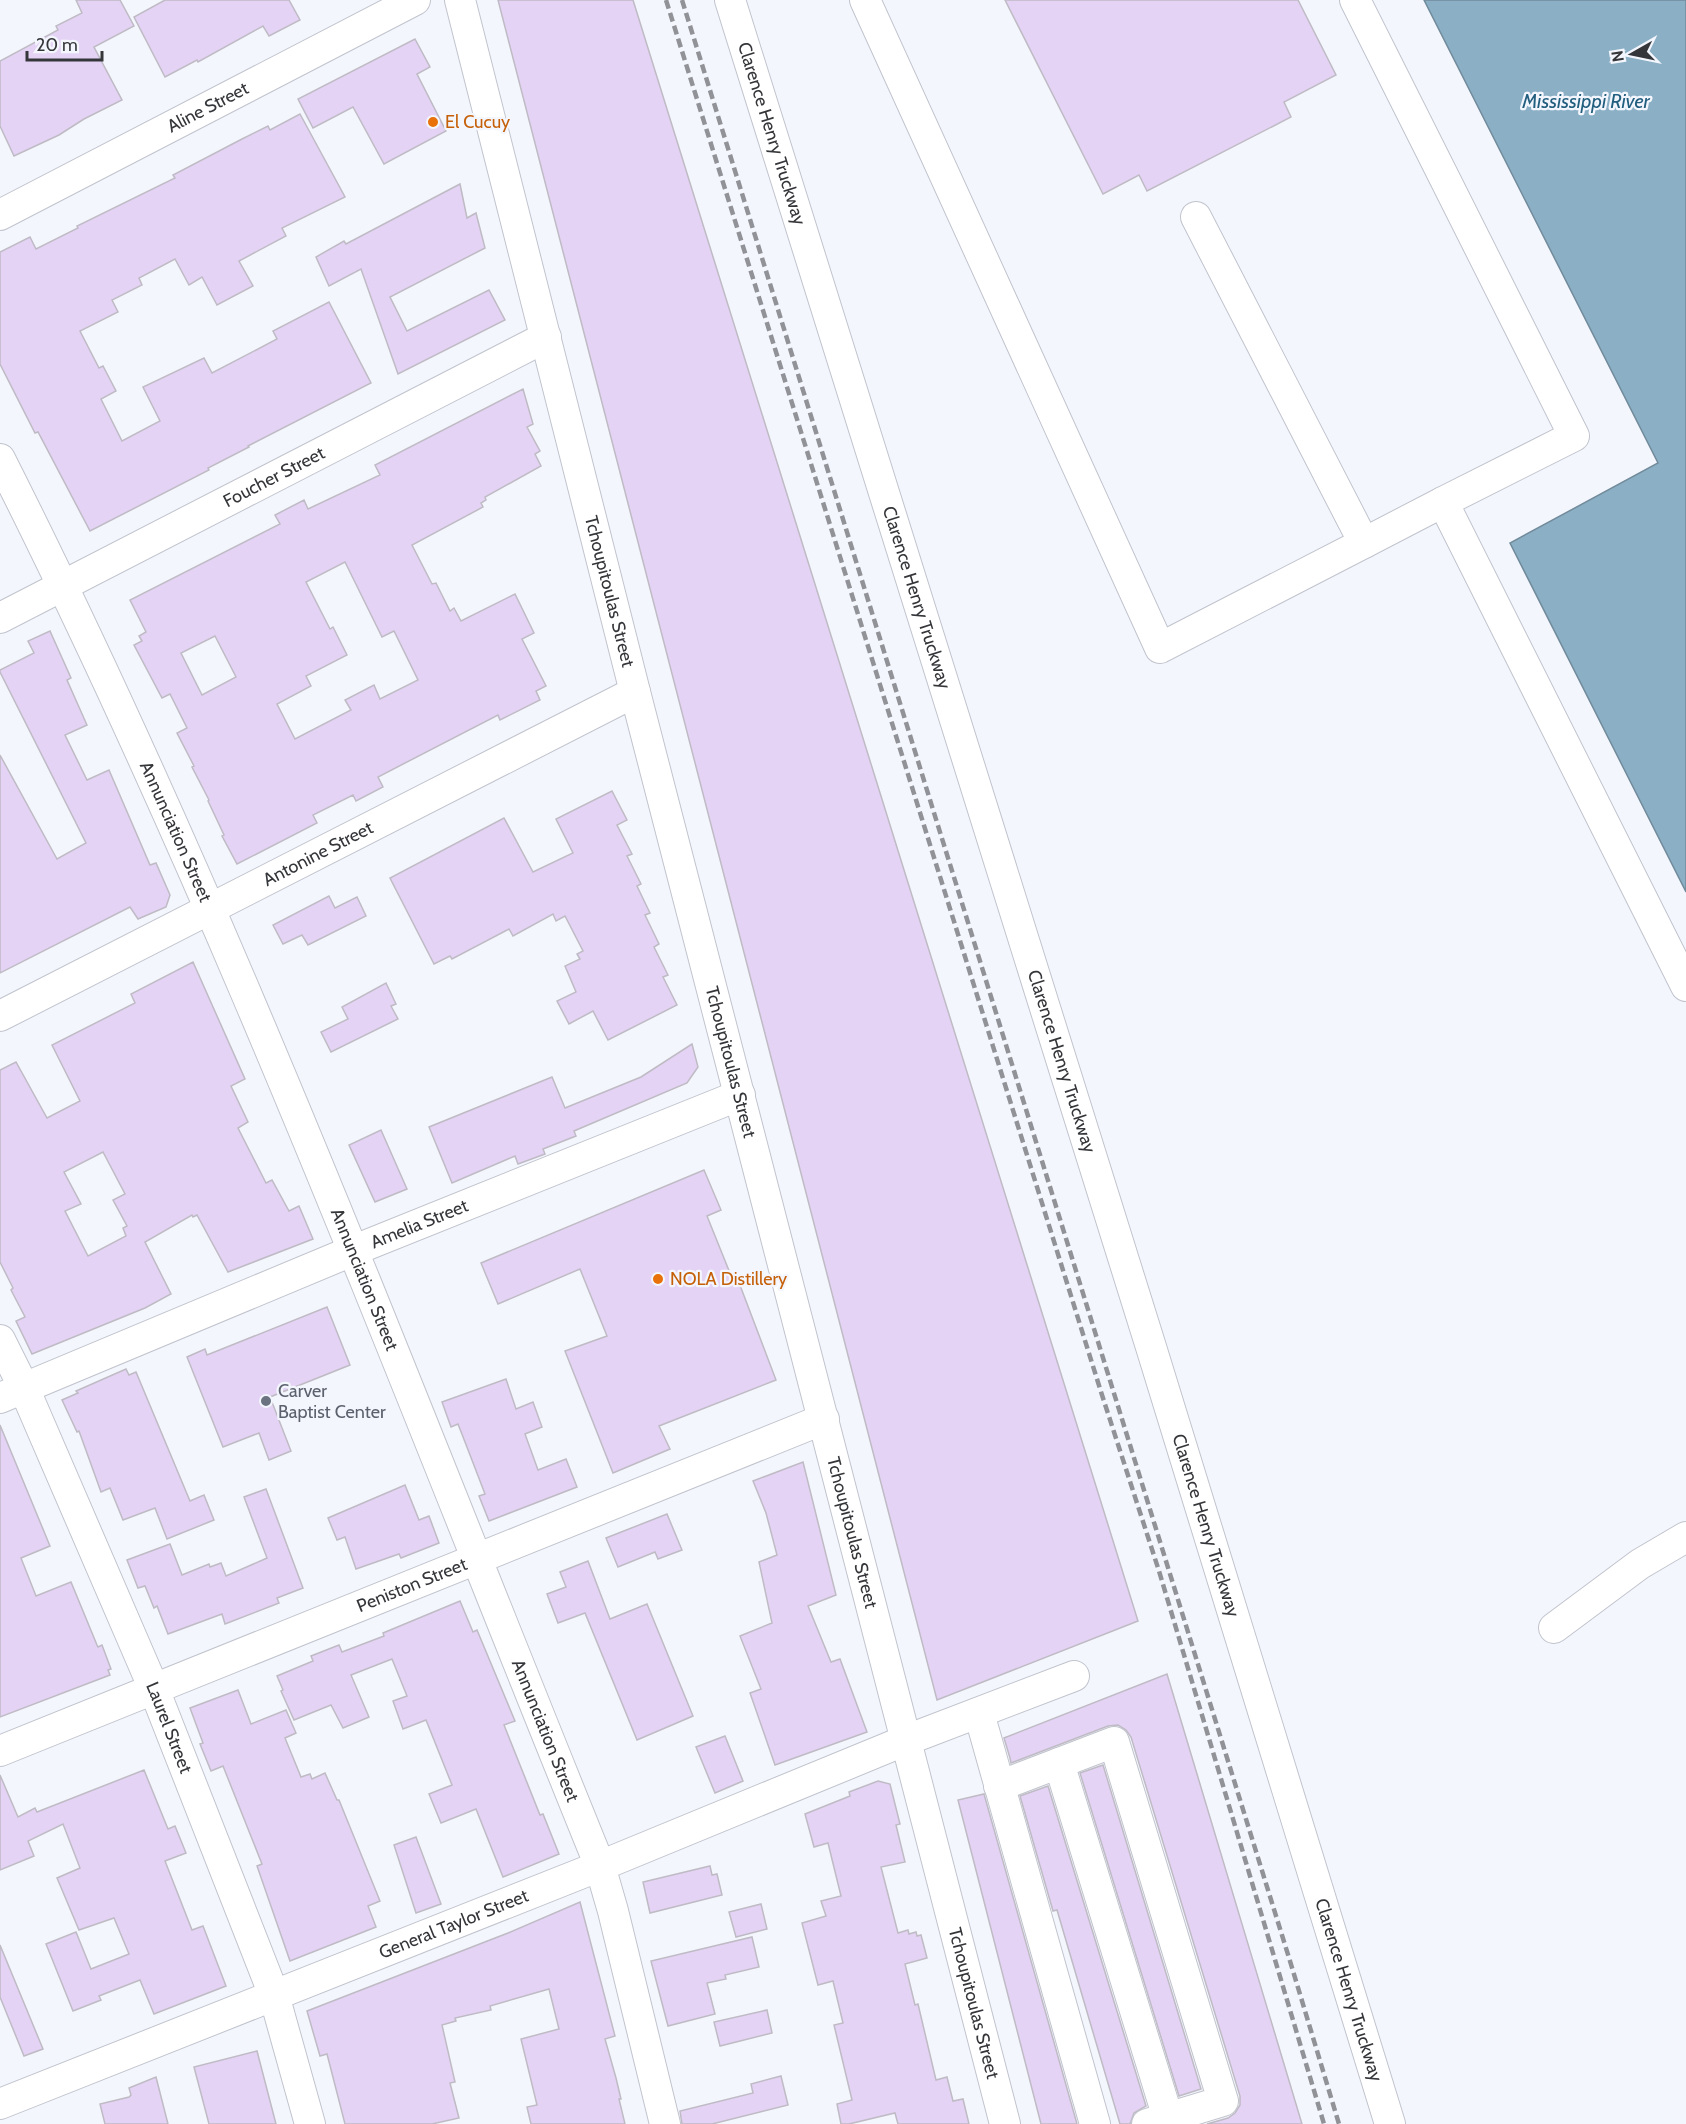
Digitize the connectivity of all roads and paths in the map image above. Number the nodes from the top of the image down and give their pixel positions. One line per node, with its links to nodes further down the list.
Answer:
1 (415, 0): 6 (street, Aline Street)
2 (460, 0): 8 (street, Tchoupitoulas Street)
3 (730, 0): 41 (street, Clarence Henry Truckway)
4 (865, 0): 11 (street)
5 (1355, 0): 10 (street)
6 (0, 215)
7 (1196, 217): 11 (street)
8 (546, 337): 12 (street, Foucher Street); 14 (street, Tchoupitoulas Street)
9 (0, 459): 12 (street, Annunciation Street)
10 (1443, 502): 11 (street); 16 (street)
11 (1364, 543)
12 (63, 585): 13 (street, Foucher Street); 15 (street, Annunciation Street)
13 (0, 618)
14 (635, 692): 15 (street, Antonine Street); 18 (street, Tchoupitoulas Street)
15 (209, 908): 17 (street, Antonine Street); 19 (street, Annunciation Street)
16 (1686, 986)
17 (0, 1016)
18 (740, 1095): 19 (street, Amelia Street); 22 (street, Tchoupitoulas Street)
19 (352, 1251): 21 (street, Amelia Street); 24 (street, Annunciation Street)
20 (0, 1340): 21 (street, Laurel Street)
21 (12, 1393): 27 (street, Laurel Street)
22 (824, 1419): 24 (street, Peniston Street); 29 (street, Tchoupitoulas Street)
23 (1686, 1537): 25 (street)
24 (475, 1559): 27 (street, Peniston Street); 33 (street, Annunciation Street)
25 (1554, 1628)
26 (1074, 1676): 28 (street, General Taylor Street)
27 (154, 1689): 30 (street, Peniston Street); 34 (street, Laurel Street)
28 (979, 1713): 29 (street, General Taylor Street); 32 (street)
29 (904, 1741): 33 (street, General Taylor Street); 39 (street, Tchoupitoulas Street)
30 (0, 1751)
31 (1059, 1763): 32 (street); 36 (street); 36 (street)
32 (999, 1786): 40 (street)
33 (600, 1866): 34 (street, General Taylor Street); 38 (street, Annunciation Street)
34 (274, 1995): 35 (street, General Taylor Street); 37 (street, Laurel Street)
35 (0, 2104)
36 (1158, 2121)
37 (310, 2124)
38 (665, 2124)
39 (1005, 2124)
40 (1095, 2124)
41 (1390, 2124)

